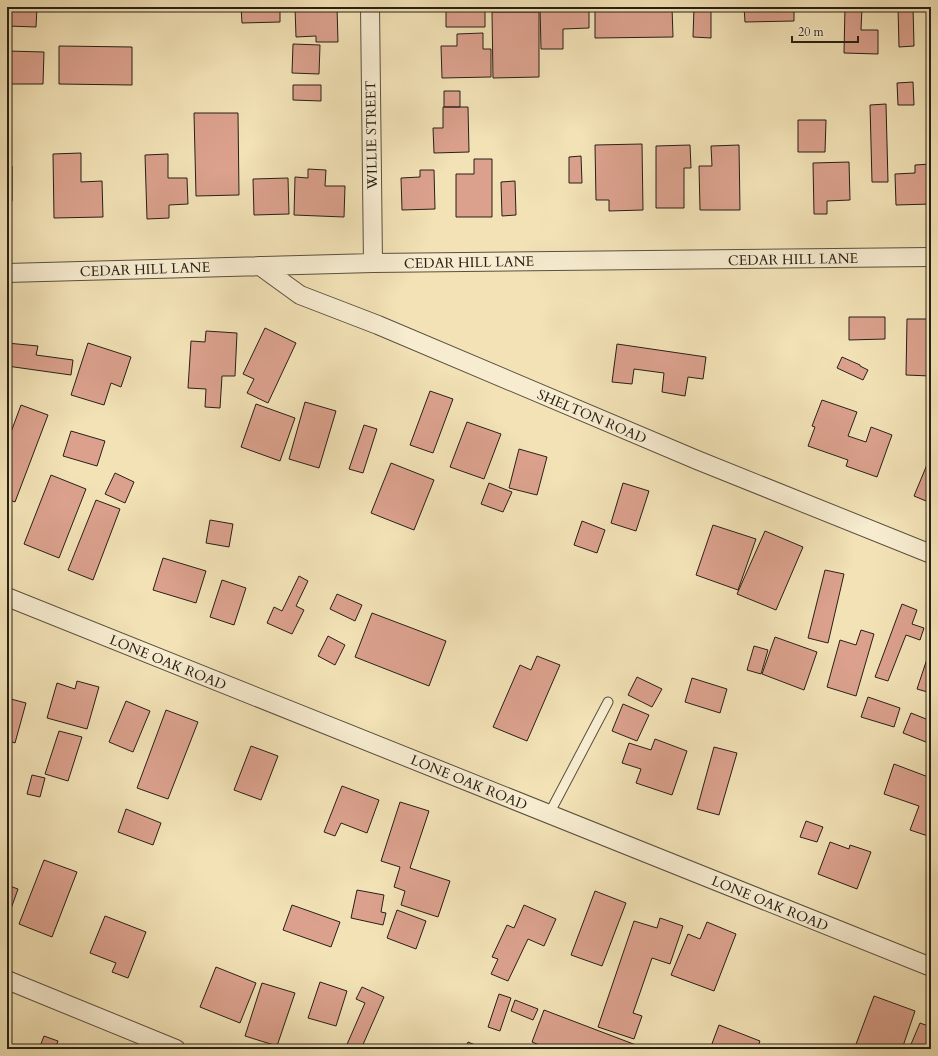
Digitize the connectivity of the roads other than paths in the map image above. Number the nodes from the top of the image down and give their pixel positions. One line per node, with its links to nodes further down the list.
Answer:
1 (370, 7): 3 (street, WILLIE STREET)
2 (931, 257): 3 (street, CEDAR HILL LANE)
3 (373, 263): 4 (street, CEDAR HILL LANE)
4 (260, 266): 5 (street, CEDAR HILL LANE); 6 (street, SHELTON ROAD)
5 (7, 273)
6 (931, 554)
7 (7, 597): 9 (street, LONE OAK ROAD)
8 (608, 702): 9 (lane)
9 (549, 814): 10 (street, LONE OAK ROAD)
10 (931, 967)
11 (7, 980): 12 (street)
12 (176, 1049)

